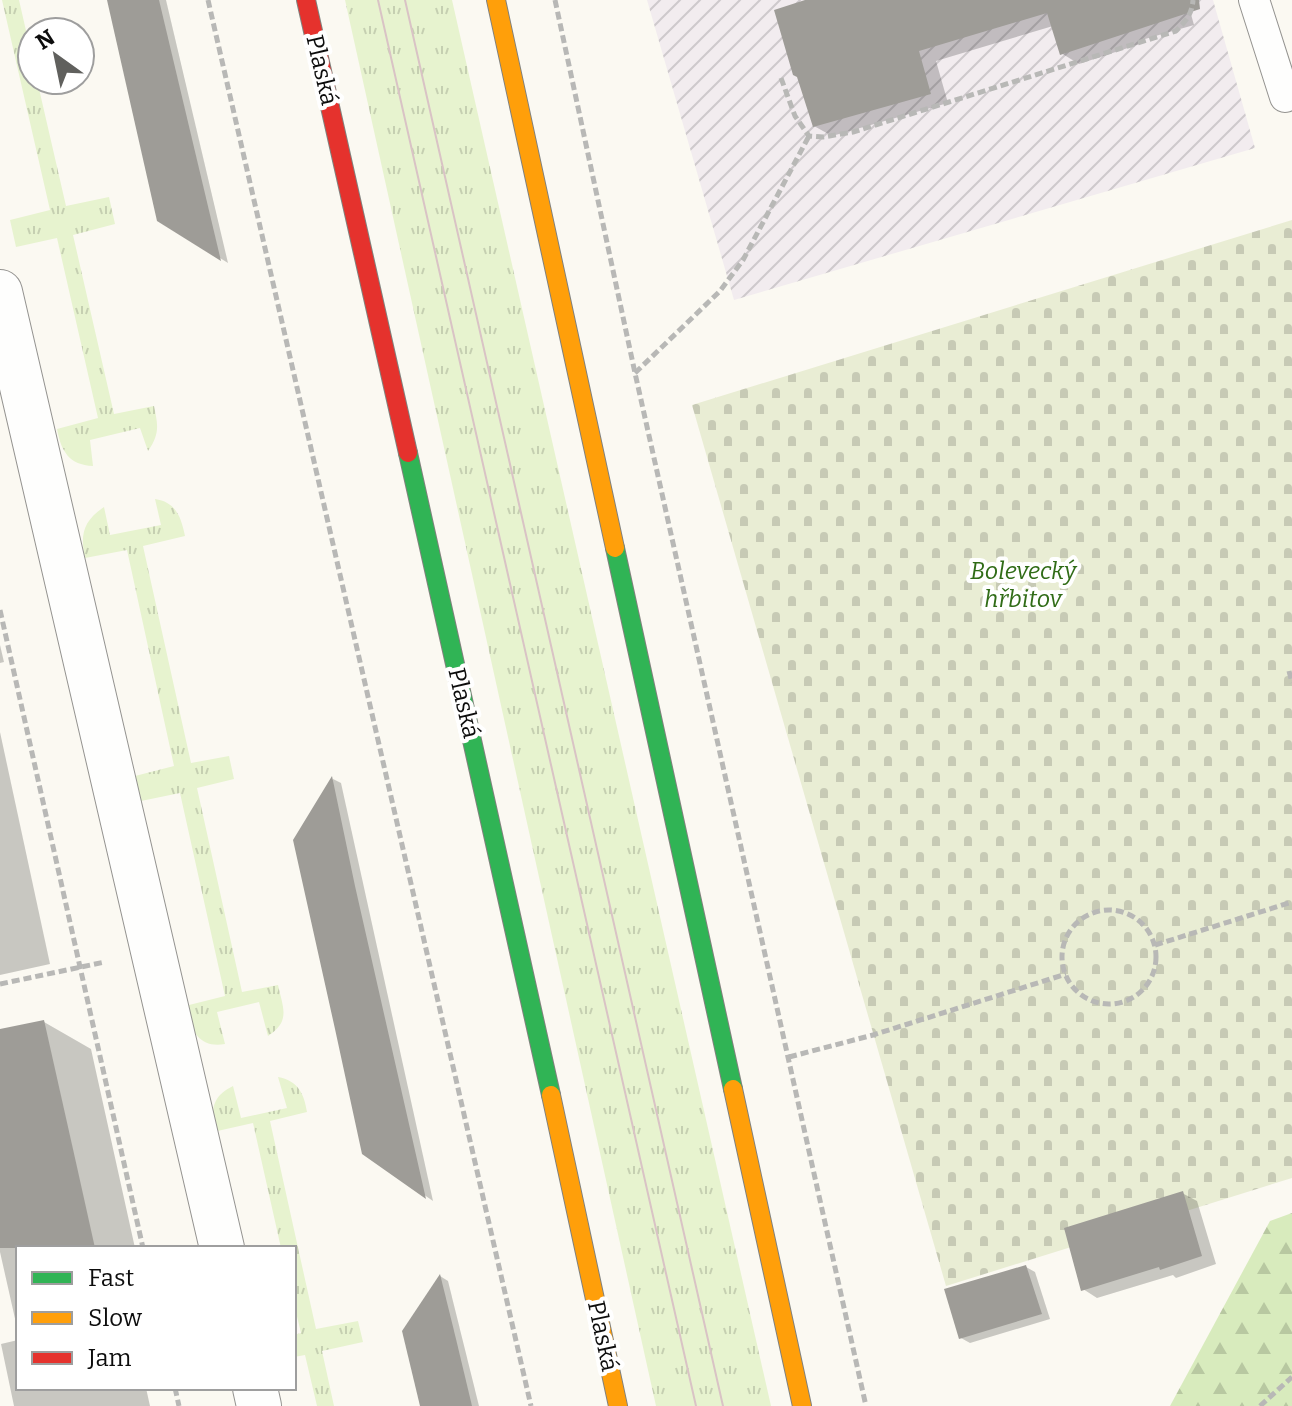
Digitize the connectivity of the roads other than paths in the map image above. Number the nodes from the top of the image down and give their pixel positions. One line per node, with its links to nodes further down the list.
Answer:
1 (306, 0): 7 (main road, Plaská)
2 (496, 0): 8 (main road)
3 (1254, 0): 4 (lane)
4 (1285, 97)
5 (0, 292): 6 (street)
6 (222, 1246)
7 (618, 1406)
8 (802, 1406)

